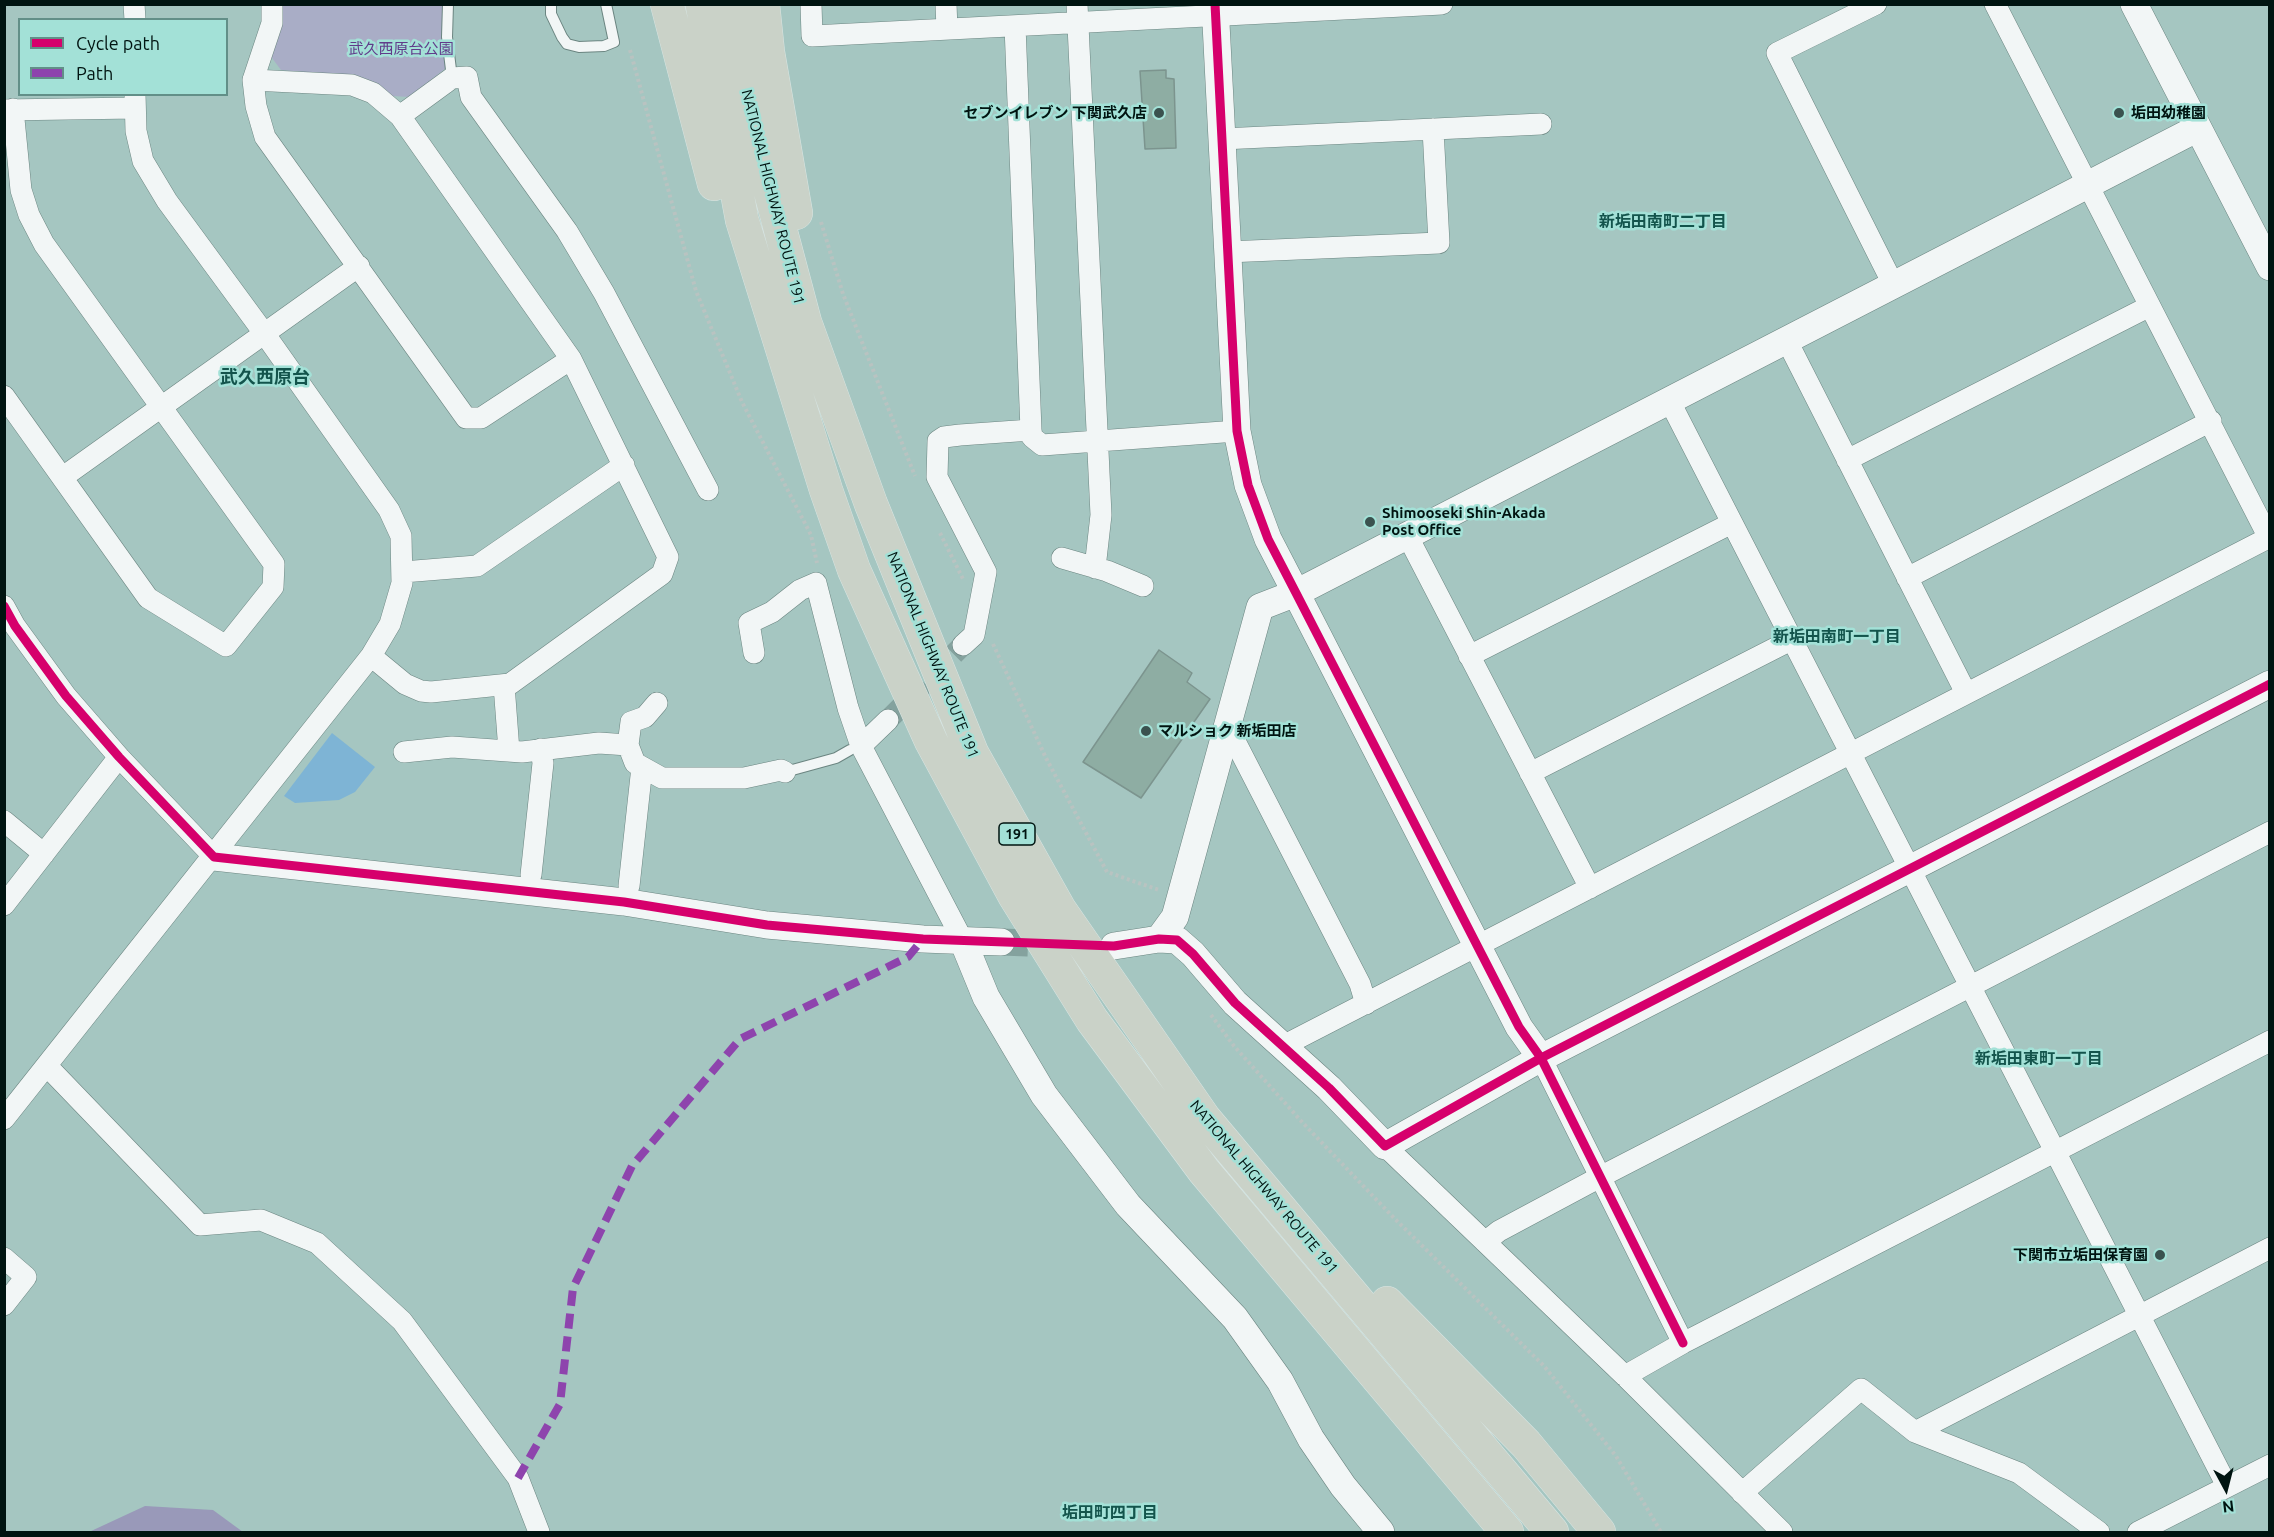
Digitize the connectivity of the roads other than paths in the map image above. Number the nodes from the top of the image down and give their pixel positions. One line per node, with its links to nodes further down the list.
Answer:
1 (272, 4): 21 (street)
2 (448, 4): 20 (lane)
3 (551, 4): 4 (lane)
4 (606, 4)
5 (667, 4): 50 (highway)
6 (702, 4): 50 (highway, NATIONAL HIGHWAY ROUTE 191 / 191)
7 (730, 4): 33 (highway, NATIONAL HIGHWAY ROUTE 191 / 191)
8 (763, 4): 33 (highway)
9 (811, 4): 19 (street)
10 (946, 4): 19 (street)
11 (1442, 4): 15 (street)
12 (1995, 4): 29 (street)
13 (2134, 4): 26 (street)
14 (1874, 5): 34 (street)
15 (1356, 7): 16 (street)
16 (1215, 10): 17 (street); 28 (street)
17 (1077, 14): 18 (street); 45 (street)
18 (1015, 26): 19 (street); 43 (street)
19 (947, 28)
20 (452, 78): 24 (street); 49 (street)
21 (254, 80): 24 (street); 31 (street)
22 (135, 101): 23 (street); 36 (street)
23 (9, 110): 41 (street)
24 (400, 116): 38 (street)
25 (1541, 124): 27 (street)
26 (2198, 128): 29 (street); 32 (street)
27 (1433, 129): 28 (street); 30 (street)
28 (1222, 139): 30 (street)
29 (2086, 183): 34 (street); 35 (street)
30 (1227, 252): 44 (street)
31 (359, 266): 36 (street); 38 (street)
32 (2270, 267)
33 (790, 268): 102 (highway, NATIONAL HIGHWAY ROUTE 191 / 191)
34 (1893, 284): 37 (street)
35 (2151, 306): 42 (street); 46 (street)
36 (264, 333): 41 (street); 56 (street)
37 (1786, 339): 40 (street); 46 (street)
38 (571, 359): 47 (street)
39 (4, 396): 48 (street)
40 (1669, 400): 51 (street); 52 (street)
41 (162, 406): 48 (street); 48 (street)
42 (2211, 421): 53 (street); 57 (street)
43 (1032, 430): 45 (street); 62 (street)
44 (1237, 431): 45 (street); 59 (street)
45 (1098, 442): 55 (street)
46 (1847, 460): 57 (street)
47 (624, 465): 56 (street); 67 (street)
48 (63, 477)
49 (708, 490)
50 (825, 490): 112 (highway, NATIONAL HIGHWAY ROUTE 191 / 191)
51 (1732, 523): 61 (street); 64 (street)
52 (1407, 535): 59 (street); 64 (street)
53 (2269, 538): 68 (street)
54 (1062, 558): 55 (street)
55 (1095, 568): 58 (street)
56 (403, 572): 65 (street)
57 (1907, 578): 68 (street)
58 (1143, 586)
59 (1296, 593): 71 (street); 94 (street)
60 (4, 606): 78 (street)
61 (1793, 639): 76 (street); 81 (street)
62 (963, 645)
63 (754, 653): 73 (street)
64 (1469, 656): 81 (street)
65 (371, 657): 67 (street); 85 (street)
66 (2270, 684): 86 (street)
67 (504, 685): 74 (street)
68 (1966, 693): 76 (street)
69 (657, 703): 72 (street)
70 (888, 720): 73 (street)
71 (1225, 734): 91 (street); 97 (street)
72 (628, 745): 77 (street); 79 (street)
73 (855, 748): 80 (lane); 92 (street)
74 (510, 751): 75 (street); 77 (street)
75 (405, 752)
76 (1851, 754): 86 (street); 89 (street)
77 (542, 756): 87 (street)
78 (119, 757): 84 (street); 85 (street)
79 (642, 767): 80 (street); 88 (street)
80 (785, 772)
81 (1530, 773): 89 (street)
82 (4, 821): 84 (street)
83 (2270, 832): 96 (street)
84 (44, 854): 90 (street)
85 (214, 857): 92 (street); 101 (street)
86 (1911, 867): 96 (street); 100 (street)
87 (531, 875)
88 (629, 886)
89 (1590, 888): 94 (street)
90 (4, 905)
91 (1159, 939): 95 (street); 99 (street)
92 (963, 942): 93 (street); 120 (street)
93 (1001, 942)
94 (1478, 945): 97 (street); 100 (street)
95 (1114, 946)
96 (1971, 985): 105 (street); 106 (street)
97 (1366, 1004): 99 (street)
98 (2270, 1041): 105 (street)
99 (1281, 1047): 104 (street)
100 (1541, 1058): 104 (street); 106 (street)
101 (47, 1066): 103 (street); 119 (street)
102 (1204, 1118): 123 (highway, NATIONAL HIGHWAY ROUTE 191 / 191); 124 (highway)
103 (4, 1119)
104 (1385, 1146): 107 (street)
105 (2055, 1152): 111 (street); 113 (street)
106 (1600, 1178): 107 (street); 113 (street)
107 (1485, 1242): 114 (street)
108 (2270, 1248): 111 (street)
109 (4, 1258): 110 (street)
110 (4, 1305)
111 (2138, 1315): 115 (street); 117 (street)
112 (1347, 1342): 121 (highway); 122 (highway, NATIONAL HIGHWAY ROUTE 191 / 191)
113 (1683, 1343): 114 (street)
114 (1625, 1376): 118 (street)
115 (1915, 1432): 118 (street); 126 (street)
116 (2270, 1465): 117 (street)
117 (2227, 1486): 127 (street)
118 (1742, 1493): 125 (street)
119 (539, 1533)
120 (1381, 1533)
121 (1484, 1533)
122 (1507, 1533)
123 (1552, 1533)
124 (1599, 1533)
125 (1782, 1533)
126 (2099, 1533)
127 (2138, 1533)

